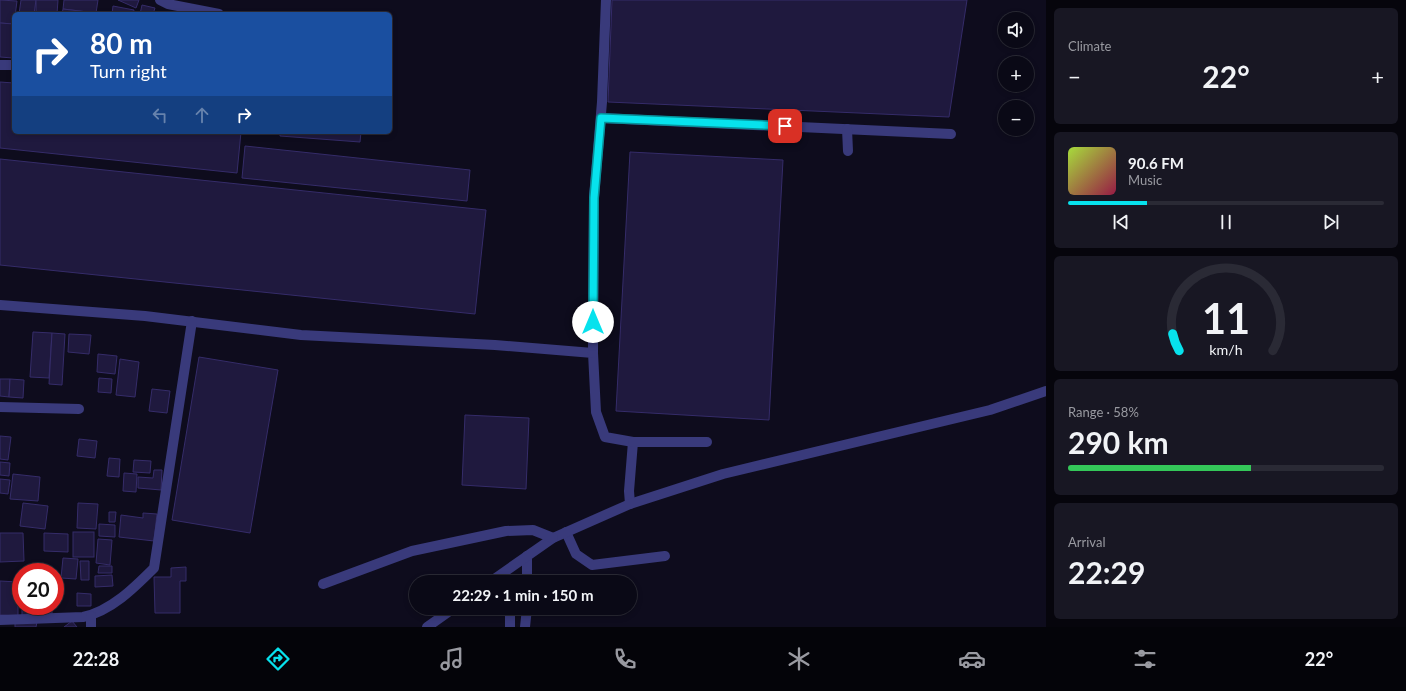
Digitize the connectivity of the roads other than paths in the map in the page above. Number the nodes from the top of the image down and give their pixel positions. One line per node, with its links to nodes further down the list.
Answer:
1 (160, 0): 3 (street)
2 (606, 0): 6 (street)
3 (209, 12)
4 (0, 65): 5 (street)
5 (12, 65)
6 (601, 118): 7 (street); 12 (street)
7 (847, 129): 8 (street); 9 (street)
8 (951, 134)
9 (848, 151)
10 (0, 305): 11 (street)
11 (192, 321): 12 (street); 29 (street)
12 (593, 353): 16 (street)
13 (1046, 391): 18 (street)
14 (0, 407): 15 (street)
15 (79, 409)
16 (633, 442): 17 (street); 18 (street)
17 (707, 442)
18 (630, 504): 19 (street)
19 (566, 532): 20 (street); 22 (street)
20 (553, 538): 21 (street); 25 (street)
21 (527, 556): 23 (street); 24 (street)
22 (666, 556)
23 (503, 575)
24 (527, 575)
25 (323, 584)
26 (444, 615): 32 (street)
27 (510, 615): 33 (street)
28 (526, 615): 34 (street)
29 (91, 616): 30 (street); 31 (street)
30 (0, 620)
31 (91, 627)
32 (427, 627)
33 (510, 627)
34 (525, 627)

